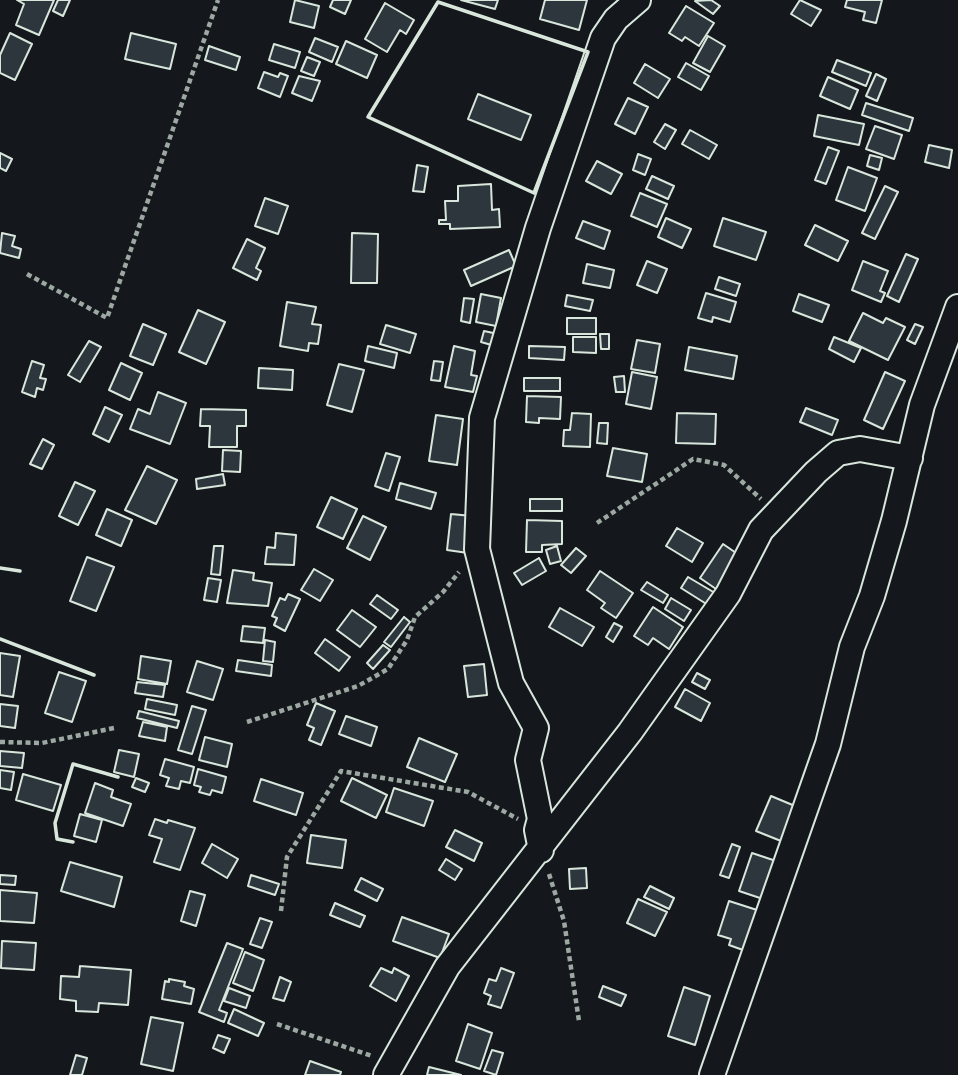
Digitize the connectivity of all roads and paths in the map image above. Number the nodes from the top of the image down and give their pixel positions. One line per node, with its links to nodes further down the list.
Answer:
1 (218, 0): 3 (path)
2 (638, 0): 8 (street)
3 (27, 274)
4 (958, 307): 5 (street)
5 (910, 458): 6 (street); 17 (street)
6 (777, 514): 7 (path); 12 (street)
7 (597, 523)
8 (477, 550): 9 (path); 12 (street)
9 (247, 722)
10 (114, 728): 11 (path)
11 (0, 742)
12 (539, 840): 13 (path); 14 (path); 16 (street)
13 (281, 911)
14 (579, 1021)
15 (276, 1024): 16 (path)
16 (389, 1069)
17 (712, 1075)

